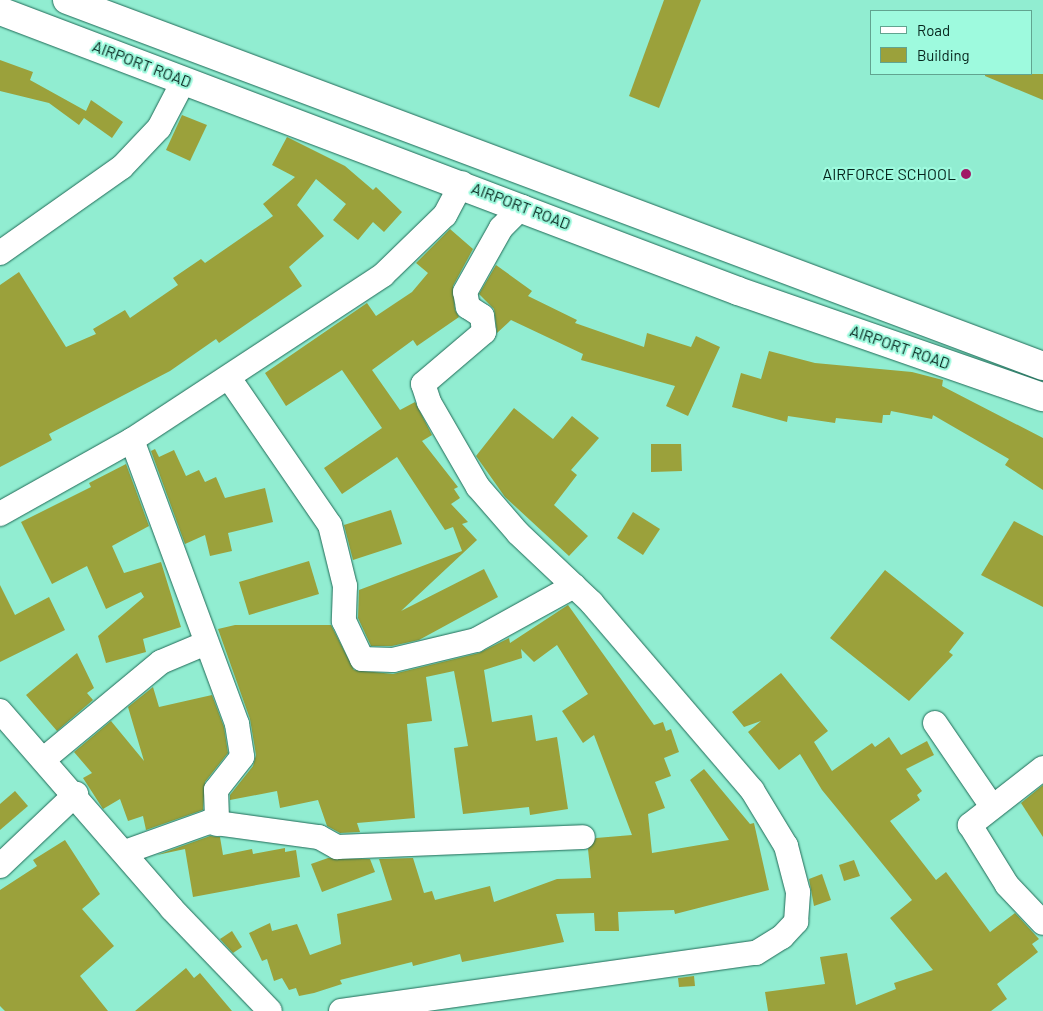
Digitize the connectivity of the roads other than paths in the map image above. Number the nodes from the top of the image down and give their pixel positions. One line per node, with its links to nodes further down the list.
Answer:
1 (67, 0): 7 (main road, AIRPORT ROAD)
2 (0, 11): 3 (main road, AIRPORT ROAD)
3 (184, 80): 4 (main road, AIRPORT ROAD); 6 (street)
4 (462, 183): 5 (main road, AIRPORT ROAD); 8 (street)
5 (522, 207): 9 (main road, AIRPORT ROAD); 12 (street)
6 (0, 253)
7 (1043, 366)
8 (229, 378): 10 (street); 12 (street)
9 (1041, 393)
10 (132, 440): 11 (street); 13 (street)
11 (0, 514)
12 (574, 586): 26 (street)
13 (206, 643): 16 (street); 20 (street)
14 (0, 711): 16 (street)
15 (935, 723): 19 (street)
16 (44, 759): 18 (street)
17 (1043, 768): 19 (street)
18 (76, 794): 22 (street); 23 (street)
19 (991, 805): 24 (street)
20 (217, 824): 21 (street); 22 (street)
21 (583, 837)
22 (124, 852): 25 (street)
23 (0, 866)
24 (1043, 923)
25 (270, 1011)
26 (341, 1011)

